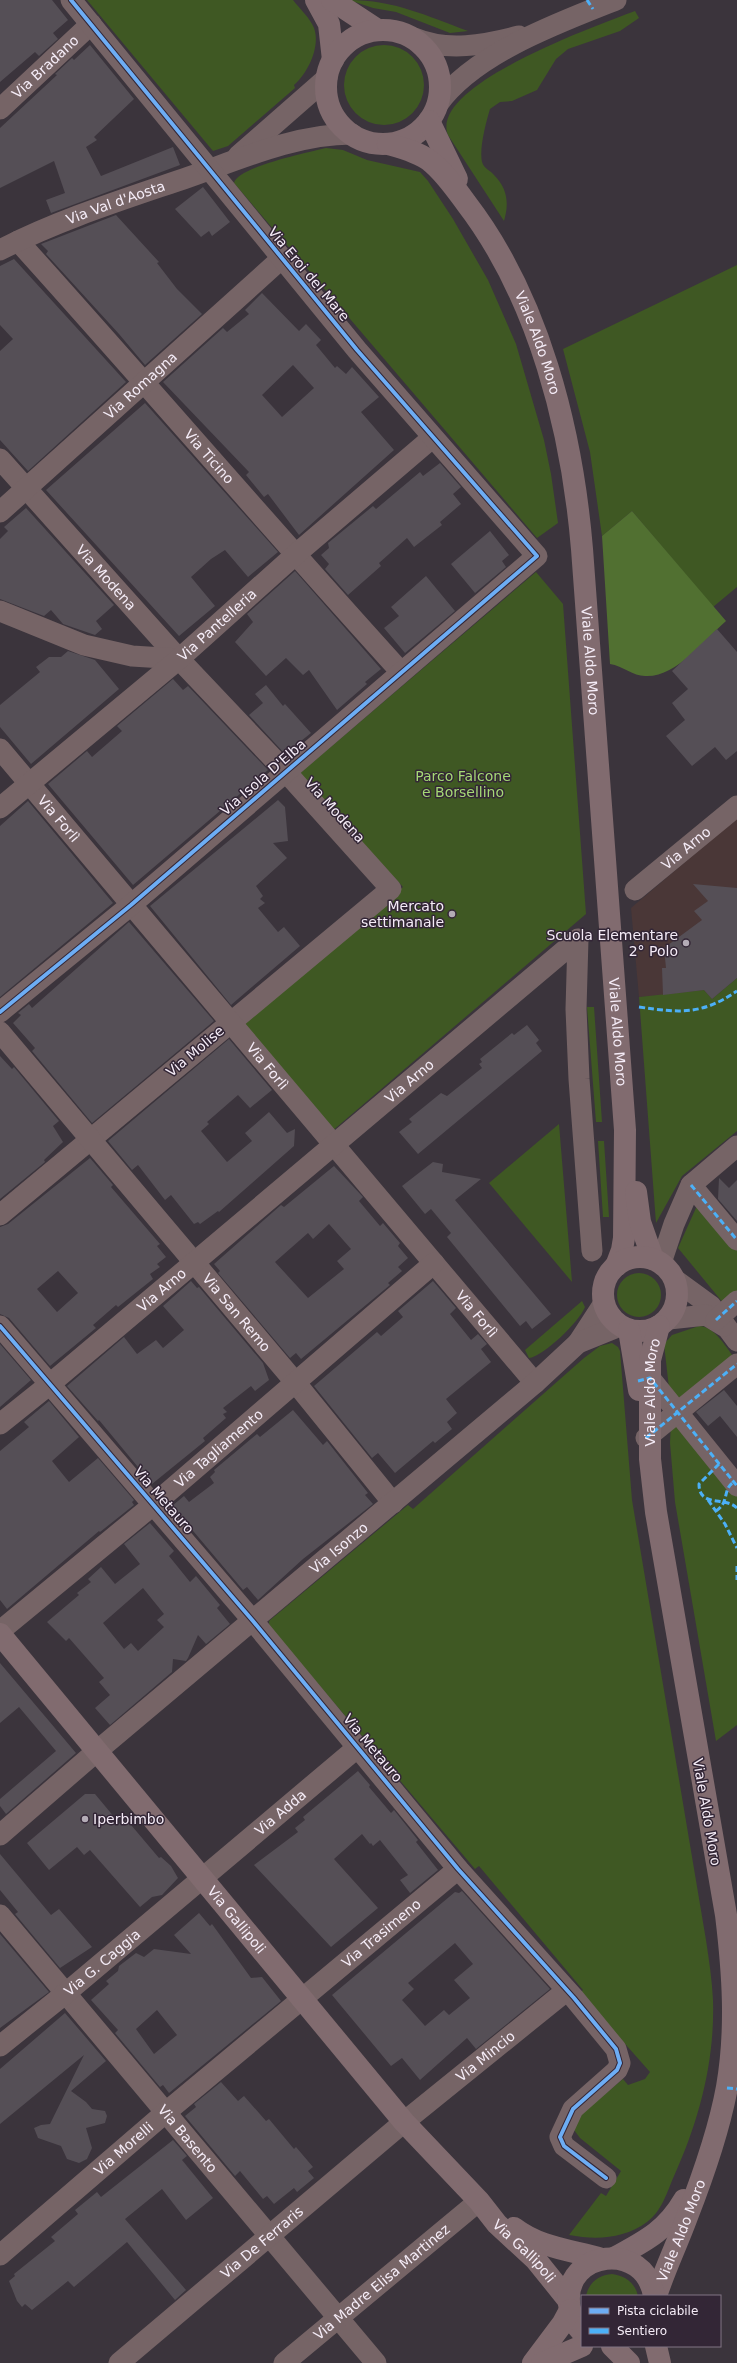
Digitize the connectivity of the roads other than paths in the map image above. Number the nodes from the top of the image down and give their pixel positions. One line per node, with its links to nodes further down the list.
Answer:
1 (71, 0): 5 (street, Via Eroi del Mare)
2 (316, 0): 9 (main road, Viale Aldo Moro)
3 (332, 0): 7 (main road)
4 (616, 0): 6 (street)
5 (91, 24): 10 (street, Via Bradano); 15 (street, Via Eroi del Mare)
6 (548, 28): 8 (street); 11 (street)
7 (376, 30): 8 (main road); 9 (main road)
8 (414, 38): 11 (main road)
9 (330, 69): 12 (main road, Viale Aldo Moro); 14 (street, Via Val d'Aosta)
10 (0, 109)
11 (433, 113): 13 (main road, Viale Aldo Moro); 16 (main road, Viale Aldo Moro)
12 (352, 134): 13 (main road, Viale Aldo Moro); 14 (street, Via Val d'Aosta)
13 (388, 144): 16 (main road, Viale Aldo Moro)
14 (233, 160): 15 (street, Via Val d'Aosta)
15 (208, 170): 17 (street, Via Val d'Aosta); 18 (street, Via Eroi del Mare)
16 (473, 213): 40 (main road, Viale Aldo Moro)
17 (9, 246): 19 (street, Via Ticino)
18 (281, 258): 19 (street, Via Romagna); 20 (street, Via Eroi del Mare)
19 (145, 381): 22 (street, Via Romagna); 24 (street, Via Ticino)
20 (432, 438): 24 (street, Via Pantelleria); 25 (street, Via Eroi del Mare)
21 (0, 459): 22 (street, Via Modena)
22 (27, 488): 23 (street, Via Romagna); 27 (street, Via Modena)
23 (0, 512)
24 (294, 555): 27 (street, Via Pantelleria); 28 (street, Via Ticino)
25 (537, 556): 28 (street, Via Isola D'Elba)
26 (0, 611): 27 (street)
27 (179, 659): 30 (street, Via Modena); 31 (street, Via Pantelleria)
28 (401, 672): 30 (street, Via Isola D'Elba)
29 (0, 749): 31 (street, Via Forlì)
30 (286, 772): 34 (street, Via Modena); 36 (street, Via Isola D'Elba)
31 (29, 783): 33 (street, Via Pantelleria); 36 (street, Via Forlì)
32 (737, 806): 35 (street, Via Arno)
33 (0, 808)
34 (391, 889): 38 (street, Via Molise)
35 (635, 890)
36 (131, 905): 37 (street, Via Isola D'Elba); 38 (street, Via Forlì)
37 (0, 1012)
38 (229, 1023): 41 (street, Via Molise); 42 (street, Via Forlì)
39 (0, 1032): 41 (street, Via San Remo)
40 (625, 1130): 50 (main road, Viale Aldo Moro); 51 (main road, Viale Aldo Moro)
41 (90, 1140): 45 (street, Via Molise); 48 (street, Via San Remo)
42 (333, 1145): 47 (street, Via Arno); 48 (street, Via Arno); 49 (street, Via Forlì)
43 (737, 1146): 44 (street)
44 (691, 1185): 46 (street); 51 (street)
45 (0, 1215)
46 (737, 1240)
47 (592, 1251)
48 (194, 1262): 61 (street, Via San Remo); 63 (street, Via Arno)
49 (434, 1262): 61 (street, Via Tagliamento); 62 (street, Via Forlì)
50 (616, 1266): 51 (main road); 53 (main road, Viale Aldo Moro)
51 (663, 1267): 54 (main road, Viale Aldo Moro); 56 (street)
52 (737, 1301): 56 (street)
53 (604, 1302): 57 (main road); 58 (street)
54 (664, 1323): 56 (street); 57 (main road, Viale Aldo Moro); 60 (main road, Viale Aldo Moro)
55 (0, 1326): 63 (street, Via Metauro)
56 (724, 1326)
57 (624, 1328): 58 (street); 60 (main road, Viale Aldo Moro)
58 (578, 1343): 62 (street, Via Isonzo)
59 (737, 1364): 64 (street)
60 (644, 1380): 64 (street); 66 (main road, Viale Aldo Moro)
61 (295, 1382): 68 (street, Via San Remo); 69 (street, Via Tagliamento)
62 (535, 1383): 68 (street, Via Isonzo)
63 (50, 1384): 65 (street, Via Arno); 69 (street, Via Metauro)
64 (677, 1413): 66 (street); 67 (street)
65 (0, 1424)
66 (648, 1437): 84 (main road, Viale Aldo Moro)
67 (737, 1486)
68 (393, 1503): 70 (street, Via Isonzo)
69 (153, 1505): 70 (street, Via Metauro); 71 (street, Via Tagliamento)
70 (253, 1621): 72 (street, Via Metauro); 73 (street, Via Isonzo)
71 (0, 1633): 73 (main road, Via Gallipoli)
72 (358, 1747): 75 (street, Via Metauro); 76 (street, Via Adda)
73 (97, 1751): 74 (street, Via Isonzo); 76 (main road, Via Gallipoli)
74 (0, 1835)
75 (458, 1868): 78 (street, Via Metauro); 80 (street, Via Trasimeno)
76 (204, 1878): 79 (street, Via G. Caggia); 80 (main road, Via Gallipoli)
77 (0, 1915): 79 (street, Via Basento)
78 (566, 1991): 83 (street, Via Mincio); 85 (street, Via Metauro)
79 (66, 1993): 81 (street, Via G. Caggia); 82 (street, Via Basento)
80 (304, 1998): 82 (street, Via Morelli); 83 (main road, Via Gallipoli)
81 (0, 2046)
82 (165, 2113): 87 (street, Via Basento); 88 (street, Via Morelli)
83 (404, 2122): 86 (main road, Via Gallipoli); 87 (street, Via De Ferraris)
84 (705, 2164): 89 (main road, Viale Aldo Moro); 90 (main road, Viale Aldo Moro)
85 (606, 2178)
86 (479, 2201): 89 (main road, Via Gallipoli); 92 (main road, Via Gallipoli); 93 (street, Via Madre Elisa Martinez)
87 (271, 2236): 93 (street, Via Basento); 98 (street, Via De Ferraris)
88 (0, 2255)
89 (608, 2258): 91 (main road, Viale Aldo Moro); 92 (main road, Viale Aldo Moro)
90 (655, 2295)
91 (655, 2295)
92 (569, 2306): 94 (main road); 101 (main road, Viale Aldo Moro)
93 (340, 2319): 99 (street, Via Madre Elisa Martinez); 100 (street, Via Basento)
94 (581, 2331)
95 (581, 2346): 102 (main road)
96 (613, 2347): 103 (main road)
97 (656, 2347): 104 (main road)
98 (119, 2363)
99 (284, 2363)
100 (376, 2363)
101 (533, 2363)
102 (542, 2363)
103 (629, 2363)
104 (660, 2363)

